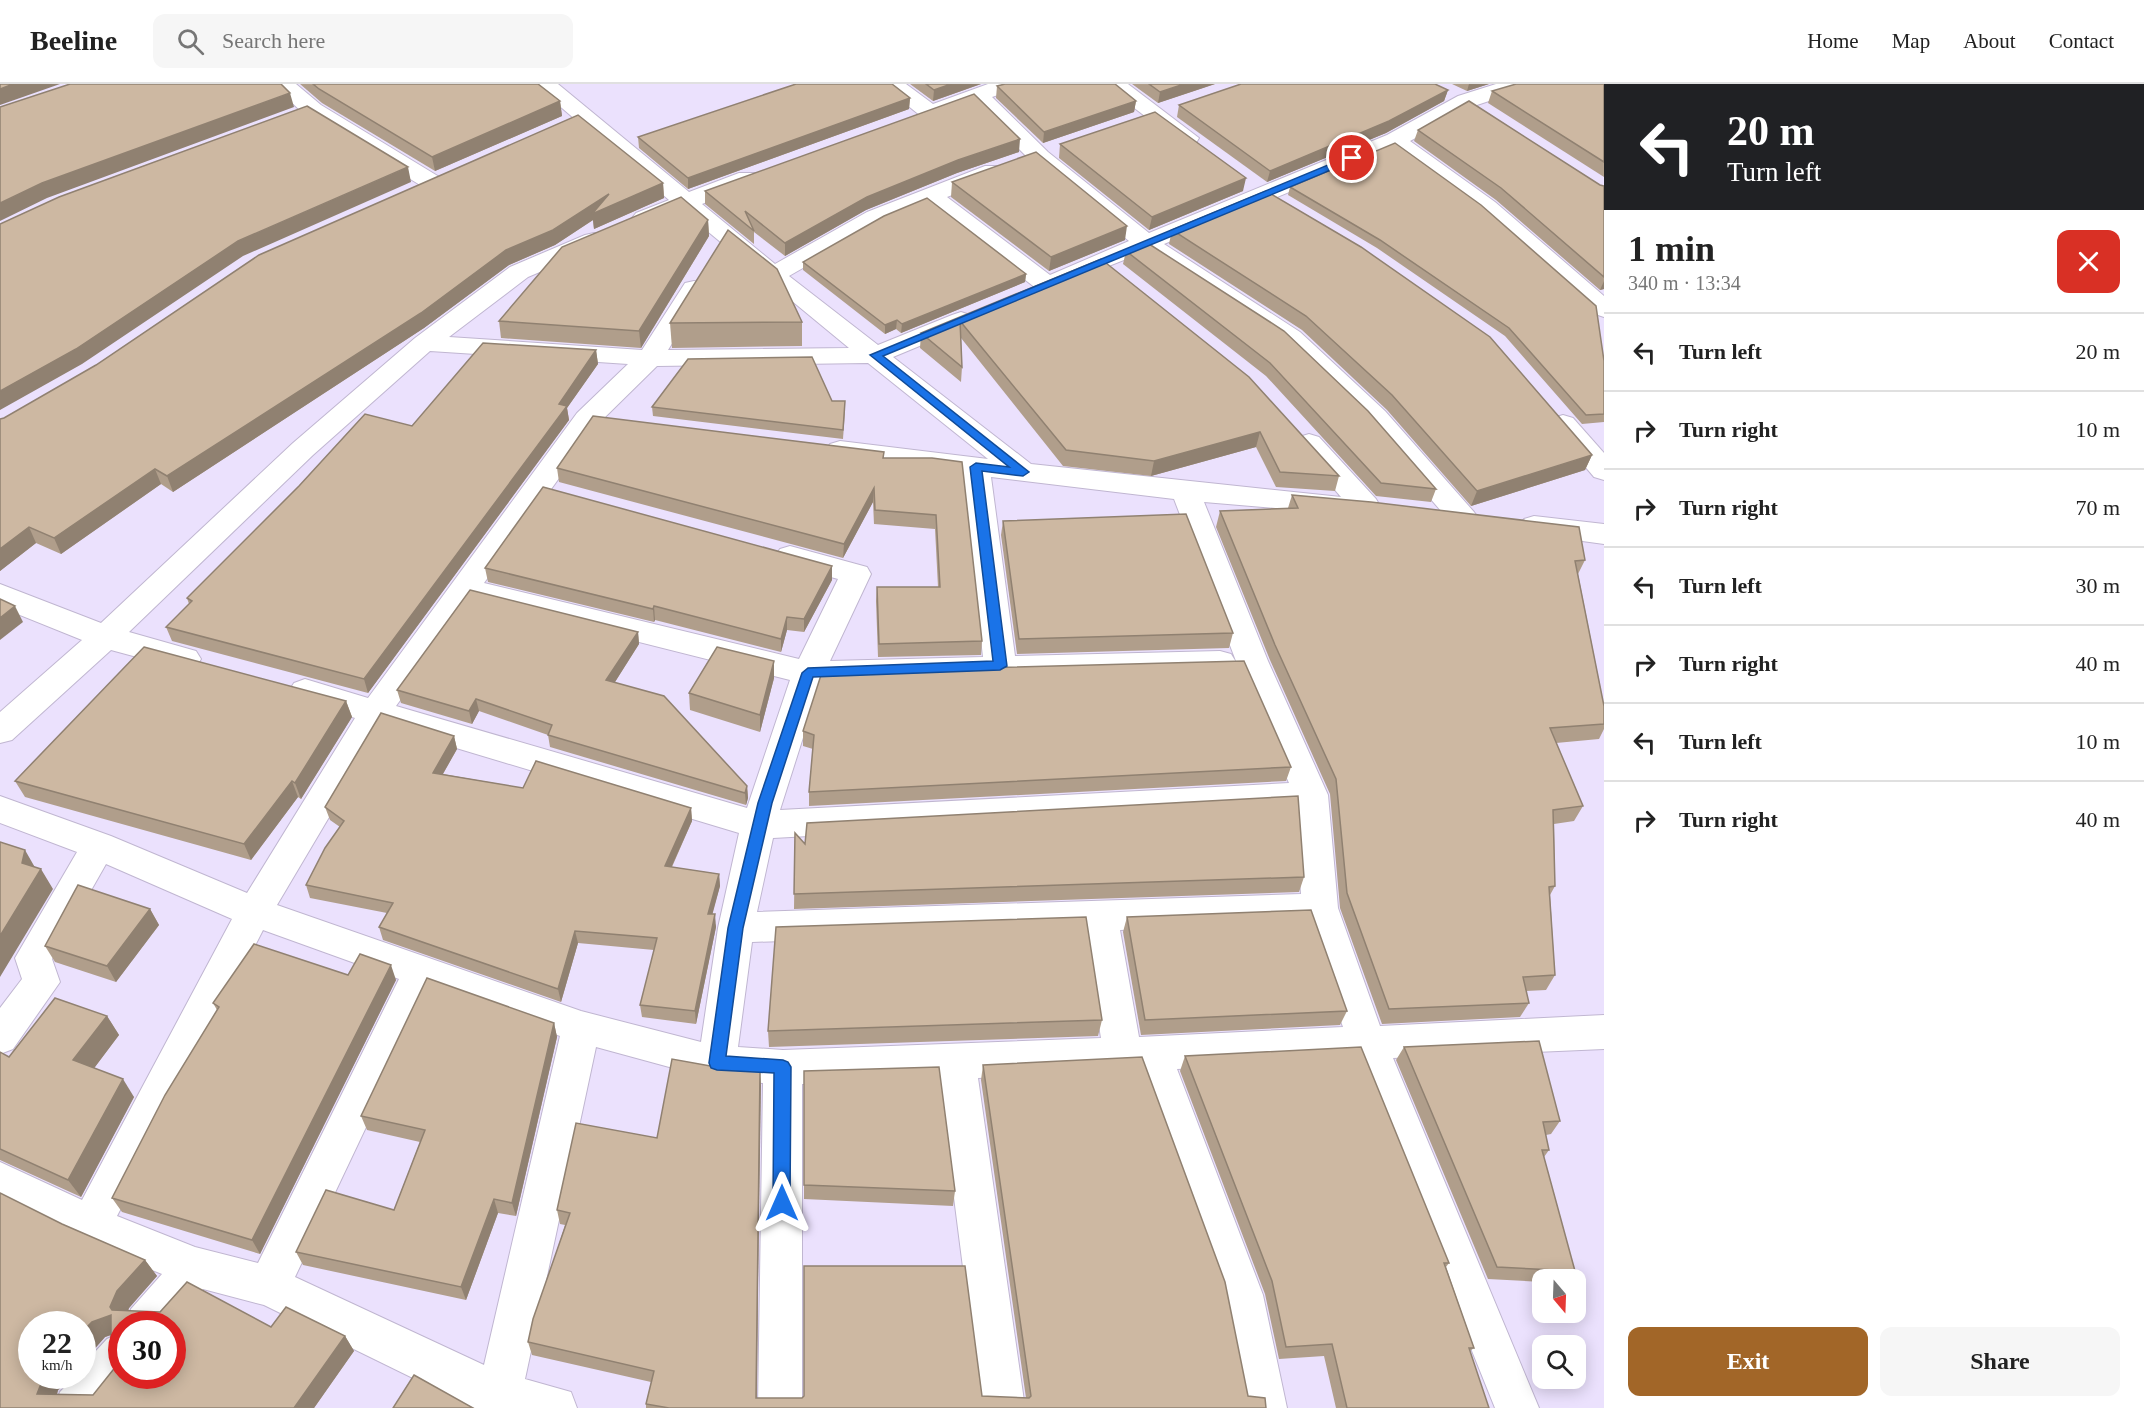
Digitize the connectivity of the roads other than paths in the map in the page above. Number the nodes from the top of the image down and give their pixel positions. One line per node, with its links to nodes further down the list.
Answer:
1 (283, 84): 10 (street)
2 (545, 84): 19 (street)
3 (892, 84): 8 (street)
4 (1008, 84): 8 (street)
5 (1114, 84): 15 (street)
6 (1517, 84): 9 (street)
7 (1439, 88): 9 (street)
8 (978, 96): 14 (street)
9 (1466, 101): 11 (street); 13 (street)
10 (313, 110): 12 (street); 17 (street)
11 (1486, 114)
12 (291, 118)
13 (1395, 140): 21 (street); 23 (street)
14 (1050, 153): 18 (street); 21 (street)
15 (1210, 154)
16 (774, 168): 19 (street)
17 (433, 183)
18 (930, 195): 21 (street); 22 (street)
19 (684, 201): 20 (street); 25 (street)
20 (725, 234): 22 (street); 27 (street)
21 (1145, 242): 40 (street)
22 (773, 275): 26 (street)
23 (1604, 309)
24 (982, 311): 26 (street)
25 (424, 343): 27 (street); 45 (street)
26 (875, 355): 27 (street); 35 (street)
27 (650, 358): 29 (street)
28 (1550, 408): 34 (street)
29 (587, 419): 30 (street); 36 (street)
30 (622, 423)
31 (1295, 428): 37 (street)
32 (811, 446): 33 (street)
33 (976, 467): 35 (street); 47 (street)
34 (1604, 471)
35 (1023, 472): 37 (street)
36 (537, 487): 38 (street); 43 (street)
37 (1185, 491): 46 (street)
38 (571, 496)
39 (1431, 515): 40 (street)
40 (1488, 521): 41 (street)
41 (1604, 534)
42 (765, 549): 49 (street)
43 (464, 588): 49 (street); 51 (street)
44 (0, 595): 45 (street)
45 (105, 637): 48 (street); 52 (street)
46 (1251, 661): 47 (street); 53 (street)
47 (1000, 666): 49 (street)
48 (218, 667)
49 (808, 673): 55 (street)
50 (274, 682): 51 (street)
51 (376, 710): 55 (street); 58 (street)
52 (0, 731)
53 (1311, 795): 55 (street); 57 (street)
54 (0, 809): 56 (street)
55 (758, 825): 60 (street)
56 (99, 846): 58 (street); 64 (street)
57 (1320, 908): 59 (street); 65 (street)
58 (254, 912): 61 (street); 71 (street)
59 (1099, 915): 60 (street); 66 (street)
60 (736, 928): 68 (street)
61 (421, 971): 62 (street); 73 (street)
62 (580, 1027): 68 (street); 76 (street)
63 (1604, 1032): 65 (street)
64 (0, 1037)
65 (1367, 1043): 66 (street); 82 (street)
66 (1138, 1054): 67 (street); 81 (street)
67 (956, 1062): 69 (street); 80 (street)
68 (717, 1063): 69 (street)
69 (783, 1067): 79 (street)
70 (0, 1181): 71 (street)
71 (90, 1225): 72 (street)
72 (195, 1267): 73 (street); 74 (street)
73 (269, 1286): 76 (street)
74 (157, 1311)
75 (108, 1370): 77 (street)
76 (498, 1402): 78 (street)
77 (76, 1408)
78 (555, 1408)
79 (780, 1408)
80 (1003, 1408)
81 (1265, 1408)
82 (1517, 1408)

